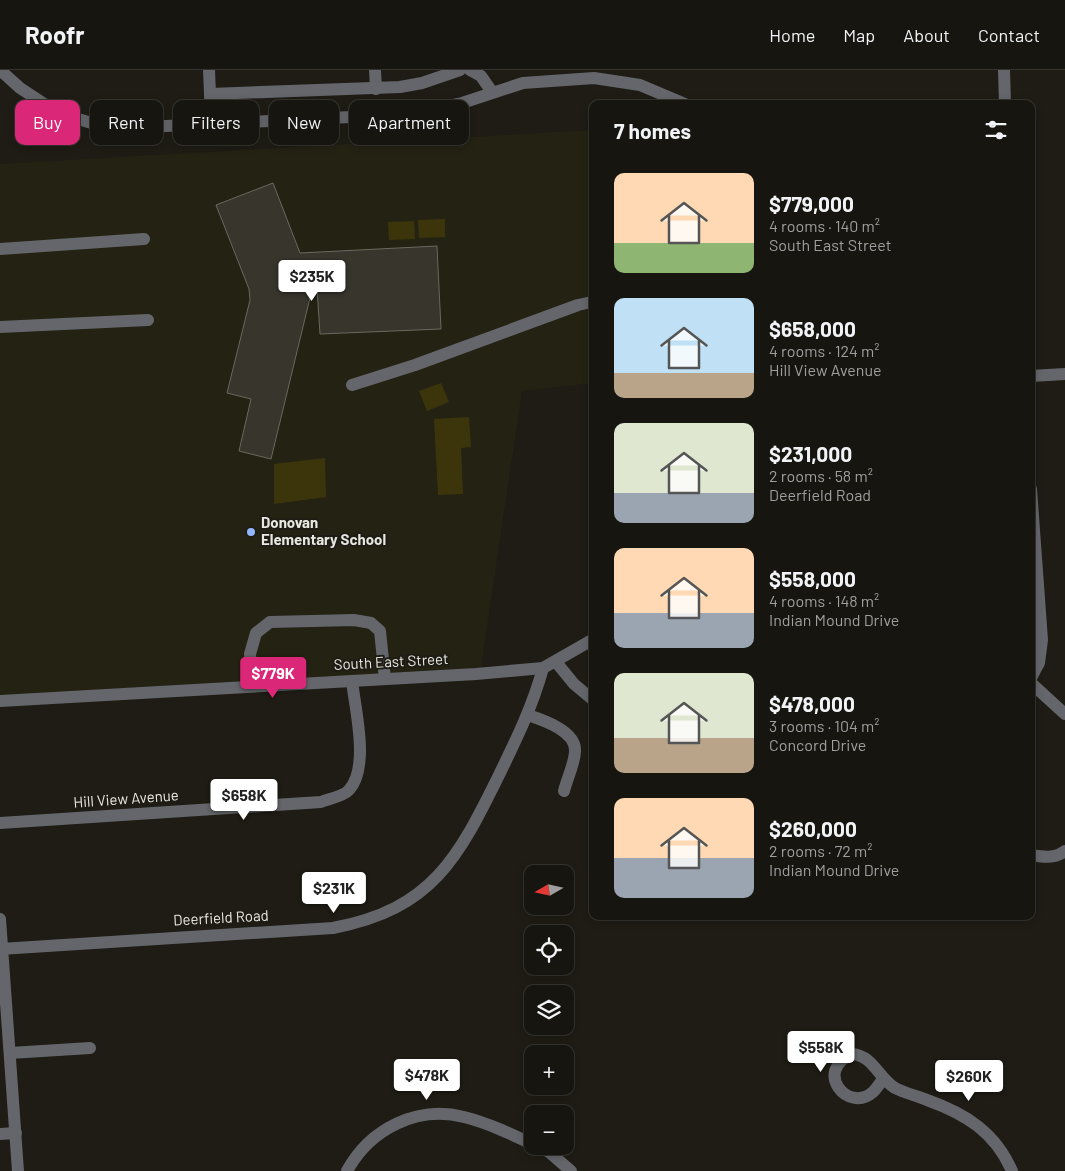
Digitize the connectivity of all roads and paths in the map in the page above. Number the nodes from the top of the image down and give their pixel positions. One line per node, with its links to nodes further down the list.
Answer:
1 (0, 70): 14 (street)
2 (209, 70): 9 (street)
3 (375, 70): 7 (street)
4 (460, 70): 7 (street)
5 (470, 70): 8 (street)
6 (1004, 70): 12 (street)
7 (376, 89): 9 (street)
8 (492, 92): 11 (street); 13 (street)
9 (210, 94): 10 (street)
10 (210, 100)
11 (676, 100)
12 (1005, 100)
13 (259, 122)
14 (173, 126)
15 (144, 239): 16 (street)
16 (0, 249)
17 (589, 303): 22 (street)
18 (148, 320): 19 (street)
19 (0, 327)
20 (1065, 374): 21 (street)
21 (1035, 376)
22 (352, 385)
23 (1035, 544): 27 (street)
24 (589, 642): 25 (street)
25 (556, 662): 26 (street); 32 (street)
26 (543, 668): 28 (street, South East Street); 35 (street, Deerfield Road)
27 (1035, 670)
28 (385, 679): 29 (street, South East Street); 30 (street)
29 (352, 681): 30 (street, South East Street); 37 (street, Hill View Avenue)
30 (252, 686): 33 (street, South East Street)
31 (1035, 687): 34 (street)
32 (589, 696)
33 (0, 701)
34 (1065, 714)
35 (528, 715): 36 (street); 41 (street, Deerfield Road)
36 (564, 791)
37 (0, 823)
38 (1065, 851): 39 (street)
39 (1035, 856)
40 (0, 919): 41 (street)
41 (1, 949): 42 (street)
42 (7, 1047): 43 (street); 45 (street)
43 (90, 1048)
44 (883, 1079): 52 (street)
45 (16, 1133): 46 (street); 49 (street)
46 (0, 1134)
47 (524, 1141): 50 (street)
48 (552, 1155): 51 (street)
49 (18, 1171)
50 (347, 1171)
51 (571, 1171)
52 (1012, 1171)

